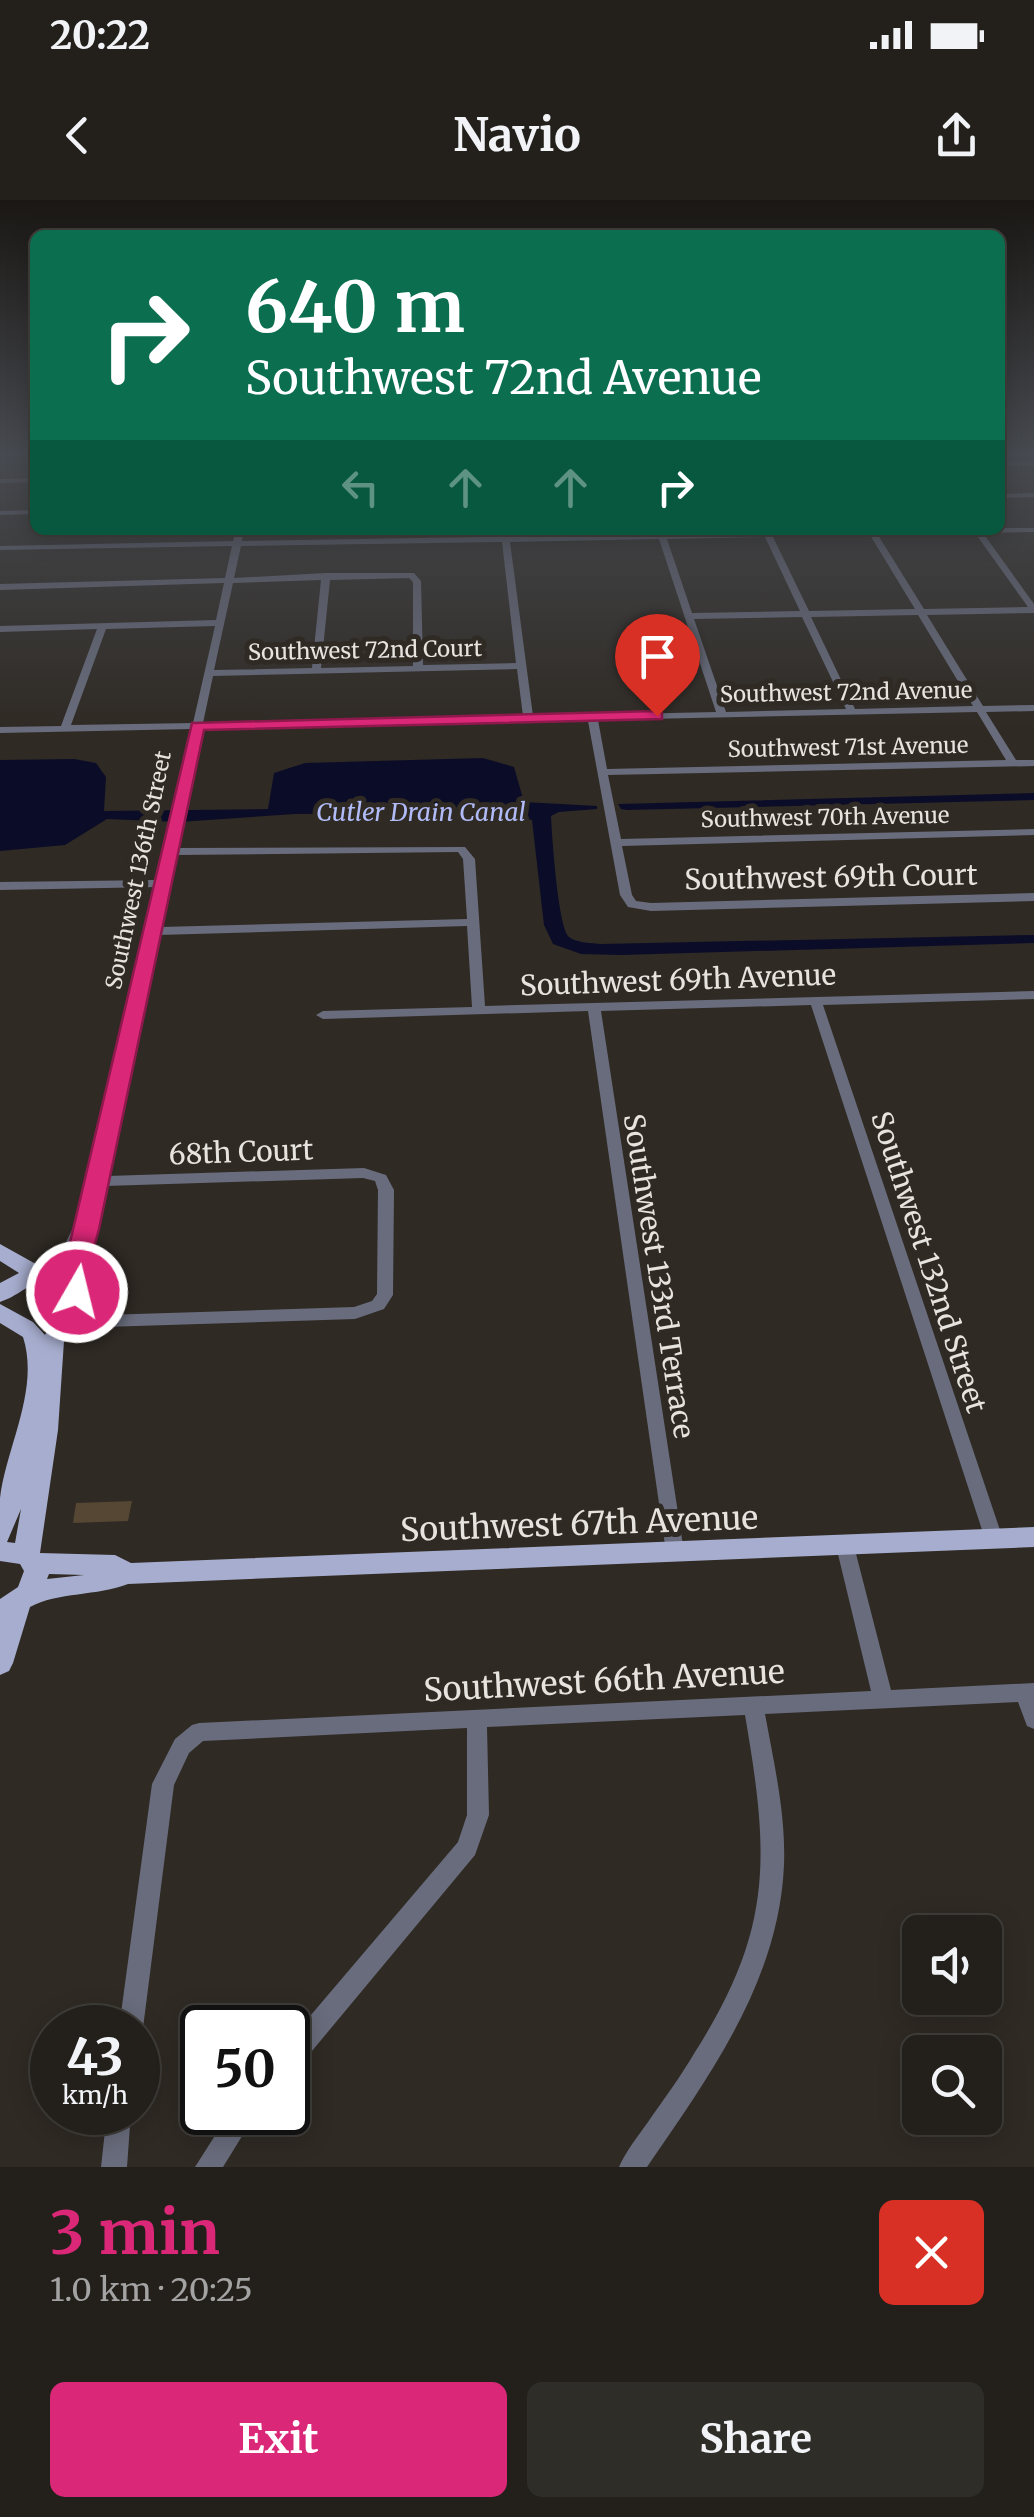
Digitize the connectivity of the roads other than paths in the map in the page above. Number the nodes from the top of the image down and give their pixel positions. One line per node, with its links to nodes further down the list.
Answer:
1 (131, 546): 8 (street)
2 (237, 546): 10 (street, Southwest 136th Street)
3 (507, 546): 19 (street)
4 (665, 546): 15 (street)
5 (773, 546): 14 (street)
6 (881, 546): 13 (street)
7 (987, 546): 12 (street)
8 (0, 548)
9 (326, 576): 10 (street); 20 (street); 21 (street)
10 (230, 580): 11 (street); 16 (street, Southwest 136th Street)
11 (0, 587)
12 (1034, 610): 13 (street)
13 (920, 612): 14 (street); 24 (street)
14 (805, 614): 15 (street); 25 (street)
15 (689, 616): 26 (street)
16 (220, 623): 17 (street); 22 (street, Southwest 136th Street)
17 (102, 626): 18 (street); 30 (street)
18 (0, 630)
19 (522, 666): 20 (street, Southwest 72nd Court); 28 (street)
20 (418, 668): 21 (street, Southwest 72nd Court)
21 (316, 671): 22 (street, Southwest 72nd Court)
22 (209, 673): 29 (street, Southwest 136th Street)
23 (1034, 708): 24 (street, Southwest 72nd Avenue)
24 (980, 709): 25 (street, Southwest 72nd Avenue); 33 (street)
25 (852, 712): 26 (street, Southwest 72nd Avenue)
26 (722, 715): 27 (street, Southwest 72nd Avenue)
27 (592, 718): 28 (street, Southwest 72nd Avenue); 34 (street)
28 (528, 719): 29 (street, Southwest 72nd Avenue)
29 (198, 726): 30 (street, Southwest 72nd Avenue); 37 (street, Southwest 136th Street)
30 (65, 729): 31 (street, Southwest 72nd Avenue)
31 (0, 730)
32 (1034, 763): 33 (street, Southwest 71st Avenue)
33 (1013, 764): 34 (street, Southwest 71st Avenue)
34 (602, 772): 36 (street)
35 (1034, 832): 36 (street, Southwest 70th Avenue)
36 (616, 842): 40 (street, Southwest 69th Court)
37 (170, 852): 38 (street, Southwest 136th Street); 41 (street)
38 (163, 882): 39 (street); 42 (street, Southwest 136th Street)
39 (0, 886)
40 (1034, 897)
41 (473, 922): 42 (street); 46 (street)
42 (153, 931): 48 (street, Southwest 136th Street)
43 (1034, 995): 44 (street, Southwest 69th Avenue)
44 (816, 1002): 45 (street, Southwest 69th Avenue); 60 (street, Southwest 132nd Street)
45 (594, 1008): 46 (street, Southwest 69th Avenue); 62 (street, Southwest 133rd Terrace)
46 (479, 1011): 47 (street, Southwest 69th Avenue)
47 (322, 1014)
48 (98, 1181): 49 (street, Southwest 136th Street); 57 (street, 68th Court)
49 (86, 1220): 51 (street, Southwest 136th Street); 53 (street, Southwest 136th Street)
50 (0, 1251): 51 (main road)
51 (41, 1275): 53 (main road); 54 (main road)
52 (0, 1282): 54 (main road)
53 (72, 1285): 56 (main road)
54 (0, 1294)
55 (10, 1318): 56 (main road); 58 (main road)
56 (62, 1320): 63 (main road)
57 (104, 1321)
58 (0, 1534)
59 (1034, 1537): 60 (main road, Southwest 67th Avenue)
60 (994, 1539): 61 (main road, Southwest 67th Avenue)
61 (844, 1546): 62 (main road, Southwest 67th Avenue); 68 (street)
62 (675, 1552): 64 (main road, Southwest 67th Avenue)
63 (20, 1556): 64 (main road, Southwest 67th Avenue); 65 (main road)
64 (126, 1574): 65 (main road, Southwest 67th Avenue)
65 (16, 1604): 66 (main road)
66 (0, 1663)
67 (1029, 1692): 68 (street, Southwest 66th Avenue); 71 (street)
68 (883, 1698): 69 (street, Southwest 66th Avenue)
69 (753, 1704): 70 (street, Southwest 66th Avenue); 78 (street)
70 (476, 1717): 72 (street, Southwest 66th Avenue); 73 (street)
71 (1034, 1720)
72 (134, 2005)
73 (310, 2034)
74 (117, 2135): 76 (street)
75 (230, 2135): 77 (street)
76 (114, 2167)
77 (208, 2167)
78 (632, 2167)

